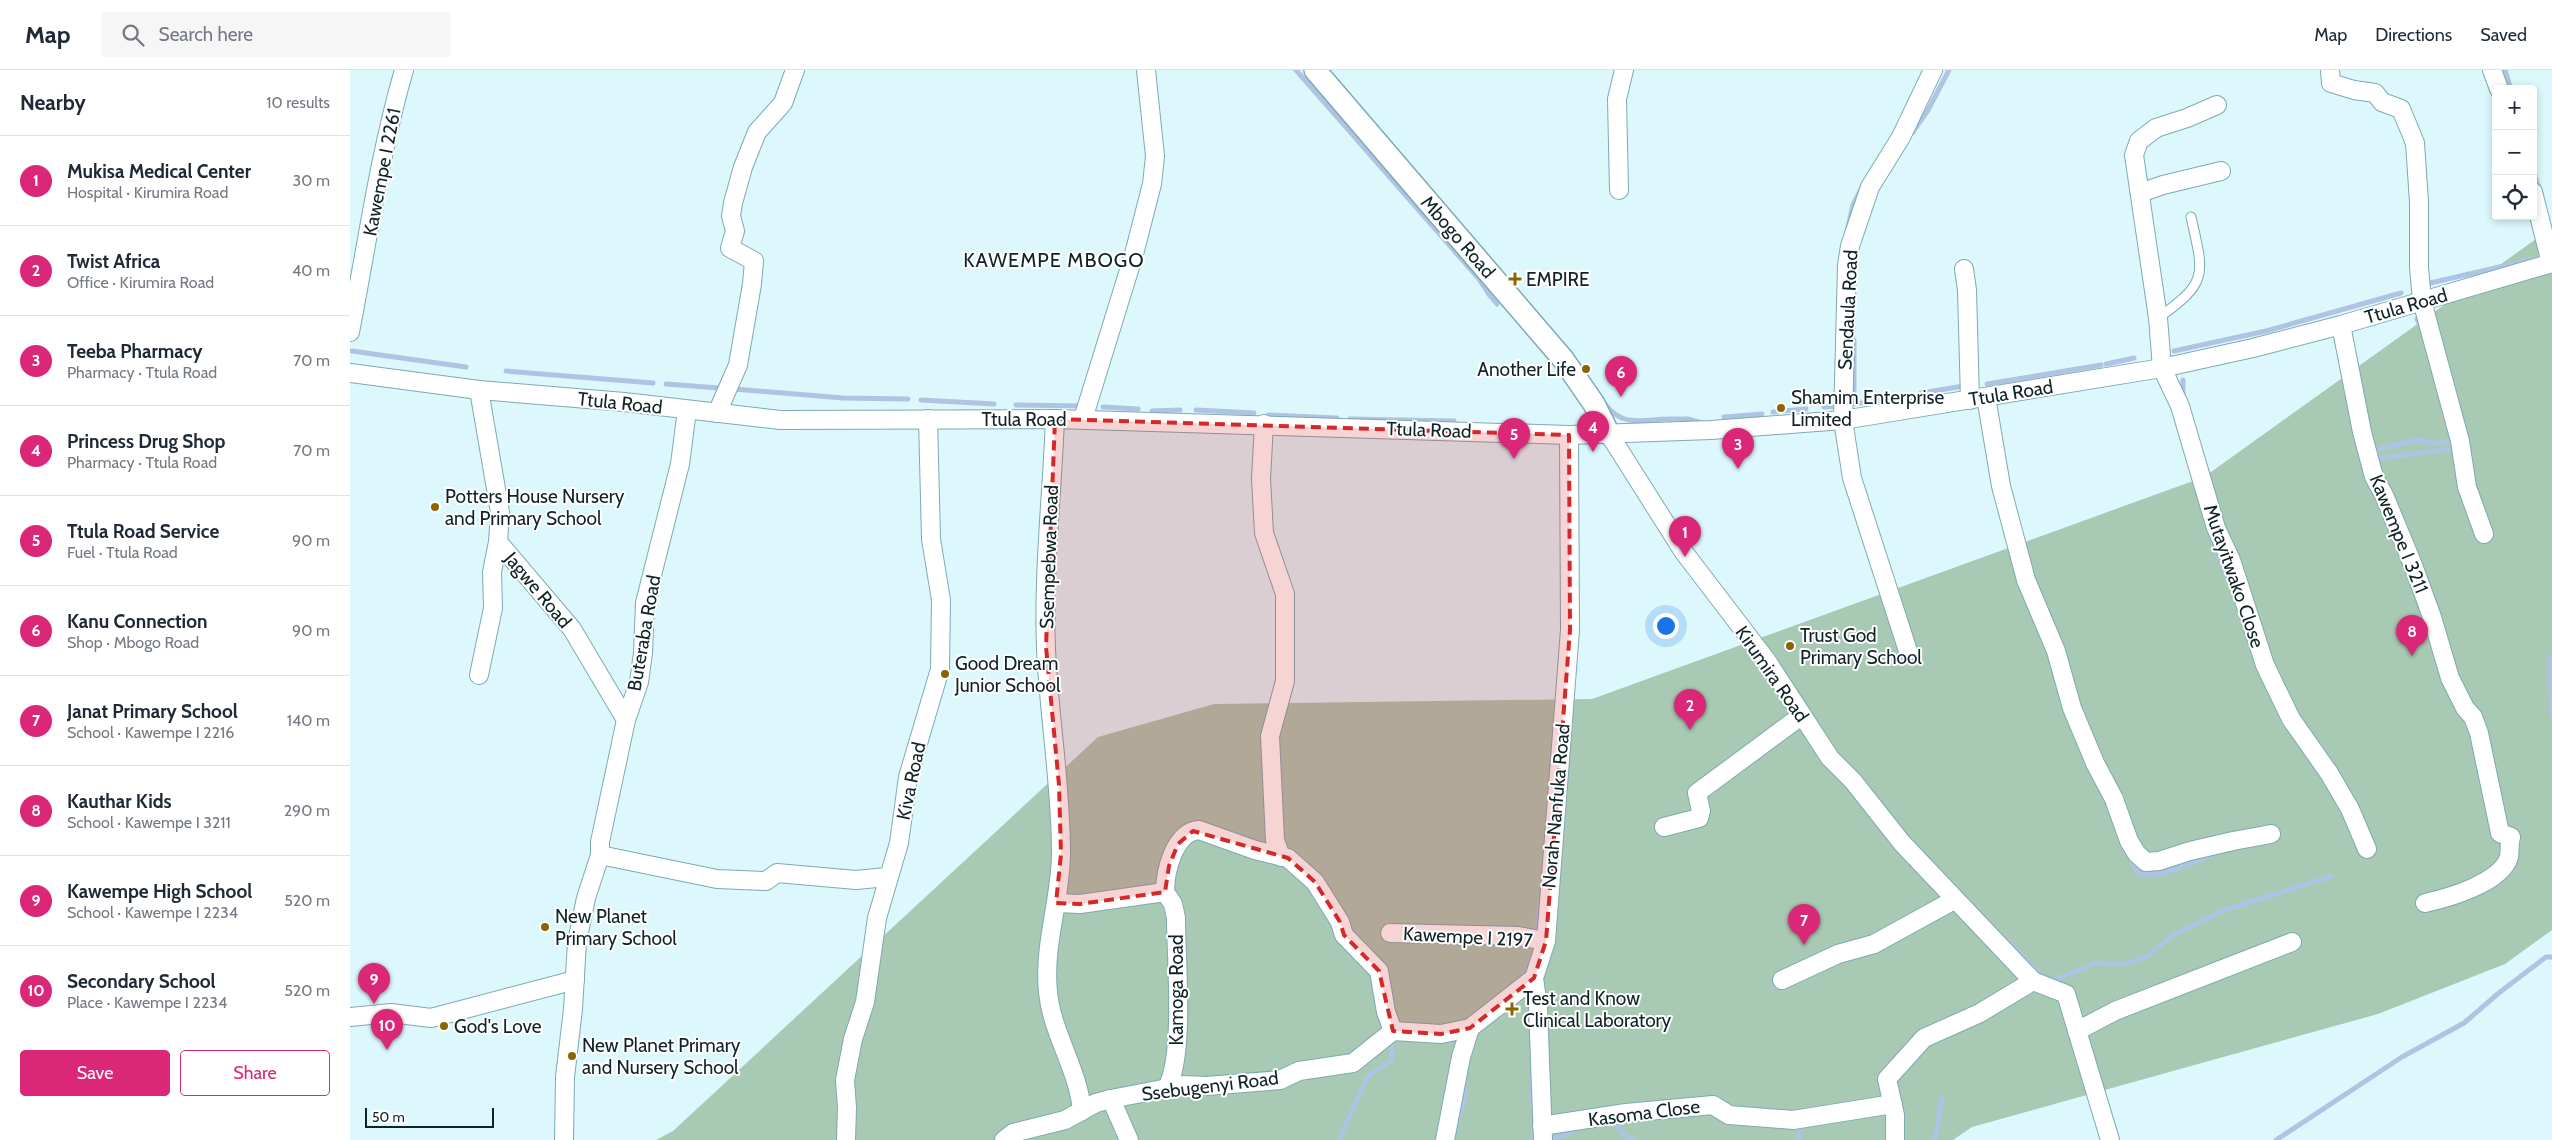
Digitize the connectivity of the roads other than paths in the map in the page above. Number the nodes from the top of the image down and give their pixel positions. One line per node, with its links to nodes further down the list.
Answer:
1 (404, 70): 21 (street, Kawempe I 2261)
2 (795, 70): 27 (street)
3 (1146, 70): 30 (street)
4 (1315, 70): 33 (street, Mbogo Road)
5 (1624, 70): 12 (street)
6 (1933, 70): 31 (street, Sendaula Road)
7 (2330, 70): 18 (street)
8 (2492, 70): 9 (street)
9 (2498, 85)
10 (2217, 105): 13 (street)
11 (2221, 171): 13 (street)
12 (1619, 190)
13 (2140, 193): 19 (street)
14 (2537, 208): 16 (street)
15 (2191, 217): 19 (lane)
16 (2551, 263): 18 (street, Ttula Road)
17 (1964, 269): 25 (street)
18 (2422, 302): 20 (street, Ttula Road); 35 (street)
19 (2158, 318): 22 (street)
20 (2341, 325): 22 (street, Ttula Road); 50 (street, Kawempe I 3211)
21 (350, 332)
22 (2162, 368): 25 (street, Ttula Road); 43 (street, Mutayitwako Close)
23 (350, 373): 24 (street, Ttula Road)
24 (479, 390): 26 (street, Ttula Road); 36 (street, Jagwe Road)
25 (1978, 399): 31 (street, Ttula Road); 42 (street)
26 (688, 410): 27 (street, Ttula Road); 40 (street, Buteraba Road)
27 (717, 413): 28 (street, Ttula Road)
28 (928, 419): 29 (street, Ttula Road); 46 (street, Kiva Road)
29 (1054, 419): 30 (street, Ttula Road); 49 (street, Ssempebwa Road)
30 (1083, 419): 32 (street, Ttula Road)
31 (1843, 420): 33 (street, Ttula Road); 37 (street, Sendaula Road)
32 (1264, 424): 34 (street, Ttula Road); 45 (street)
33 (1610, 434): 34 (street, Ttula Road); 39 (street, Kirumira Road)
34 (1569, 435): 52 (street, Norah Nanfuka Road)
35 (2484, 534)
36 (498, 542): 38 (street); 40 (street, Jagwe Road)
37 (1908, 651)
38 (479, 675)
39 (1802, 716): 41 (street); 48 (street, Kirumira Road)
40 (626, 720): 44 (street, Buteraba Road)
41 (1664, 827)
42 (2271, 834)
43 (2367, 849)
44 (600, 855): 46 (street); 55 (street, Buteraba Road)
45 (1281, 857): 47 (street); 60 (street)
46 (887, 877): 68 (street, Kiva Road)
47 (1165, 892): 49 (street); 62 (street, Kamoga Road)
48 (1954, 900): 56 (street); 57 (street, Kirumira Road)
49 (1056, 903): 65 (street, Ssempebwa Road)
50 (2425, 903)
51 (1390, 933): 52 (street, Kawempe I 2197)
52 (1546, 941): 54 (street, Norah Nanfuka Road)
53 (2292, 942): 61 (street)
54 (1534, 978): 59 (street); 66 (street)
55 (575, 980): 58 (street); 67 (street, Buteraba Road)
56 (1782, 980)
57 (2033, 981): 61 (street); 64 (street)
58 (350, 1016)
59 (1470, 1028): 60 (street); 71 (street)
60 (1393, 1031): 62 (street, Ssebugenyi Road)
61 (2077, 1031): 73 (street)
62 (1167, 1088): 63 (street, Ssebugenyi Road)
63 (1111, 1099): 65 (street, Ssebugenyi Road); 70 (street)
64 (1893, 1104): 66 (street, Kasoma Close); 72 (street)
65 (1082, 1111): 69 (street, Ssebugenyi Road)
66 (1543, 1133)
67 (564, 1140)
68 (846, 1140)
69 (1004, 1140)
70 (1129, 1140)
71 (1445, 1140)
72 (1896, 1140)
73 (2110, 1140)

